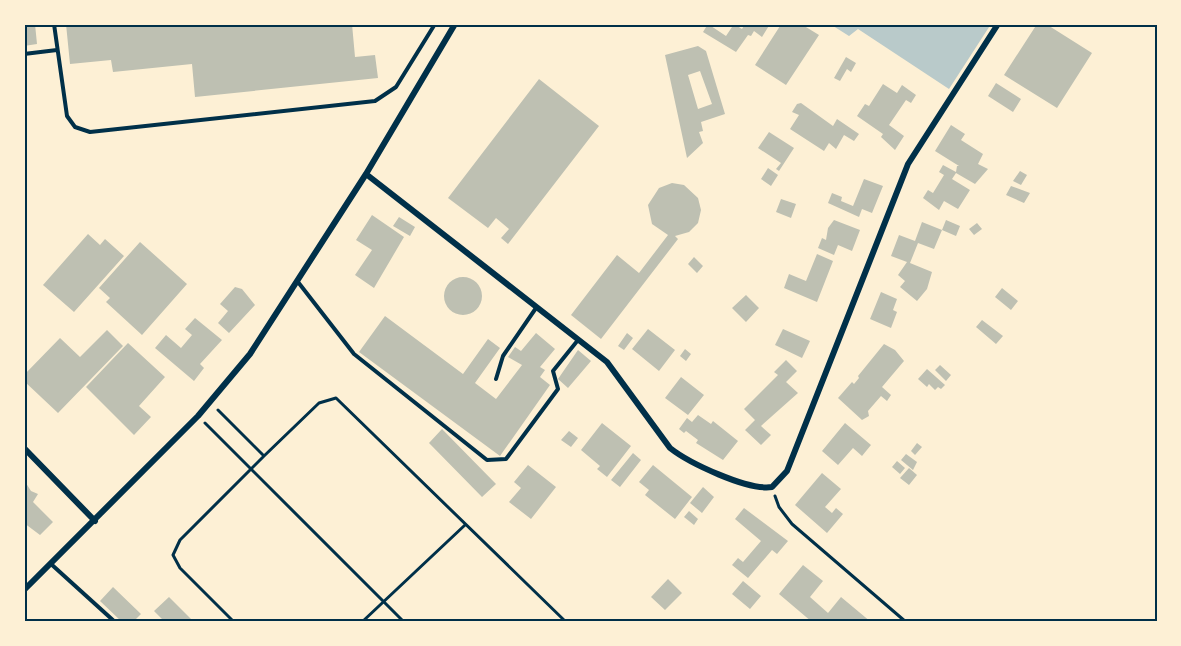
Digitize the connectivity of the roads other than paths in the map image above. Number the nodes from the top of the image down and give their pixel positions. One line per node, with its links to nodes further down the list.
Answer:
1 (54, 24): 5 (lane)
2 (435, 24): 5 (lane)
3 (455, 24): 7 (street)
4 (998, 24): 10 (street)
5 (57, 50): 6 (lane)
6 (24, 54)
7 (366, 174): 8 (street); 9 (street)
8 (298, 282): 10 (lane); 13 (street)
9 (537, 307): 10 (street); 11 (lane)
10 (579, 340)
11 (496, 380)
12 (24, 448): 13 (street)
13 (94, 520): 14 (street)
14 (51, 564): 15 (street); 16 (lane)
15 (24, 590)
16 (115, 622)

